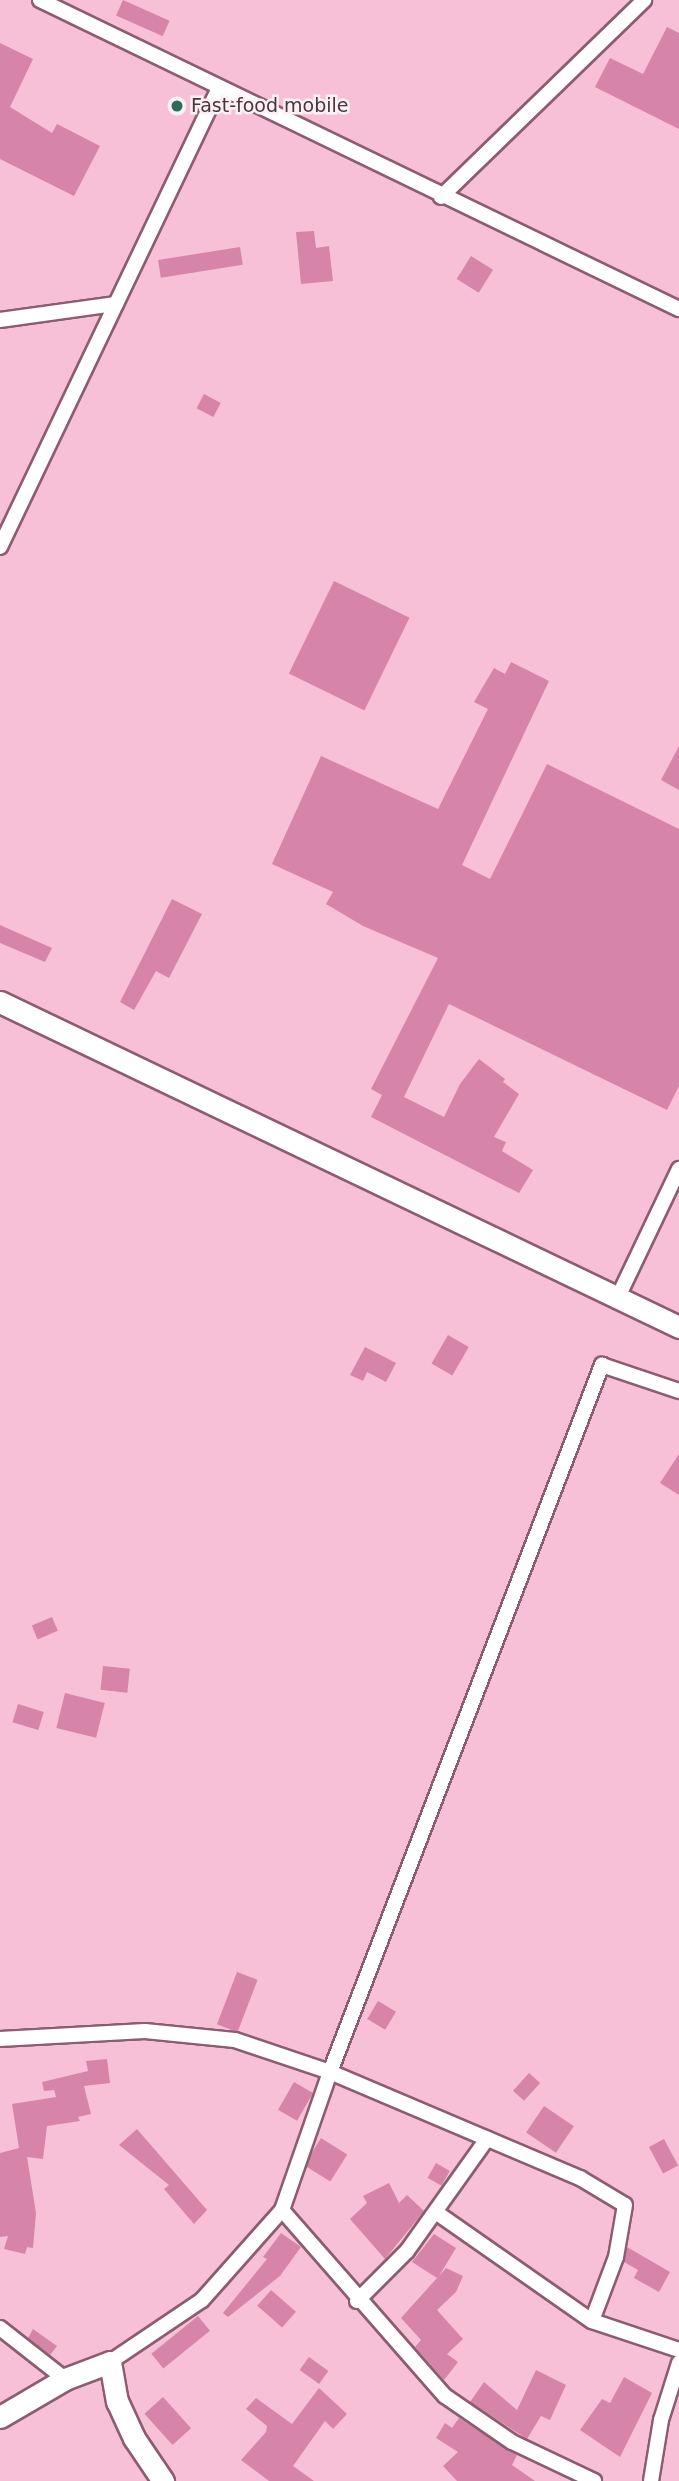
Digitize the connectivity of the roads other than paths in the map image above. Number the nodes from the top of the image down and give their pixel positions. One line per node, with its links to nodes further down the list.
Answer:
1 (40, 0): 3 (street)
2 (645, 0): 4 (street)
3 (219, 88): 4 (street); 5 (street)
4 (441, 197): 6 (street)
5 (116, 304): 7 (street); 8 (street)
6 (679, 309)
7 (0, 320)
8 (0, 547)
9 (0, 1002): 11 (street)
10 (679, 1169): 11 (street)
11 (618, 1297): 12 (street)
12 (679, 1326)
13 (679, 1391): 15 (street)
14 (0, 2039): 15 (street)
15 (330, 2072): 16 (street); 17 (street)
16 (487, 2138): 18 (street); 20 (street)
17 (282, 2210): 19 (street); 23 (street)
18 (437, 2213): 19 (street); 20 (street)
19 (357, 2301): 28 (street)
20 (592, 2322): 22 (street)
21 (0, 2328): 25 (street)
22 (679, 2350)
23 (110, 2362): 25 (street); 27 (street)
24 (679, 2363): 29 (street)
25 (65, 2379): 26 (street)
26 (0, 2417)
27 (163, 2481)
28 (594, 2481)
29 (651, 2481)

